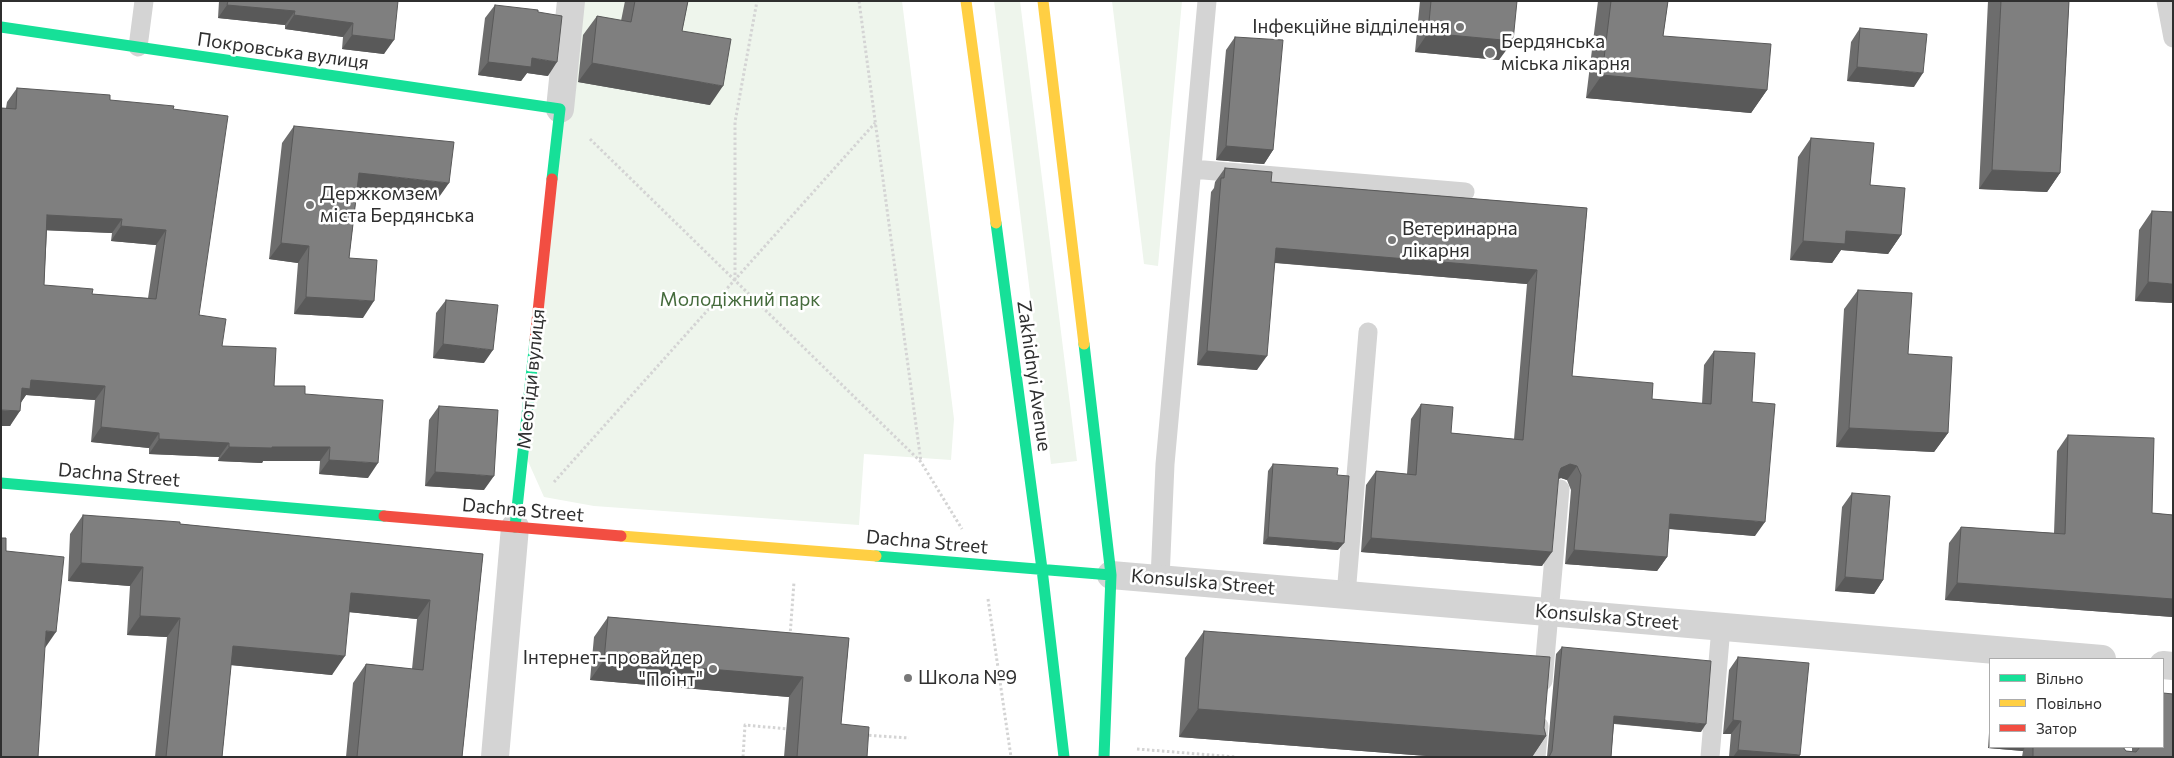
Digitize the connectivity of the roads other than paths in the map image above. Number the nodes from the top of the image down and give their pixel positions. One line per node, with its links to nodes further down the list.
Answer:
1 (144, 1): 9 (lane)
2 (571, 1): 10 (street, Меотіди вулиця)
3 (966, 1): 17 (street, Zakhidnyi Avenue)
4 (1043, 1): 18 (street)
5 (1207, 1): 11 (lane)
6 (2166, 1): 8 (lane)
7 (1, 27): 9 (street, Покровська вулиця)
8 (2173, 38)
9 (138, 47): 10 (street, Покровська вулиця)
10 (560, 109): 16 (street, Меотіди вулиця)
11 (1192, 169): 12 (lane); 19 (lane)
12 (1465, 192)
13 (1368, 332): 20 (lane)
14 (1, 483): 16 (street, Dachna Street)
15 (1560, 489): 21 (lane)
16 (515, 527): 17 (street, Dachna Street); 25 (street, Меотіди вулиця)
17 (1042, 569): 18 (street, Dachna Street); 26 (street, Zakhidnyi Avenue)
18 (1111, 574): 19 (street, Konsulska Street); 24 (street)
19 (1160, 579): 20 (street, Konsulska Street)
20 (1346, 595): 21 (street, Konsulska Street)
21 (1549, 612): 22 (street, Konsulska Street); 27 (lane)
22 (1721, 626): 23 (street, Konsulska Street); 28 (lane)
23 (2090, 658)
24 (1104, 752)
25 (496, 757)
26 (1064, 757)
27 (1536, 757)
28 (1710, 757)

